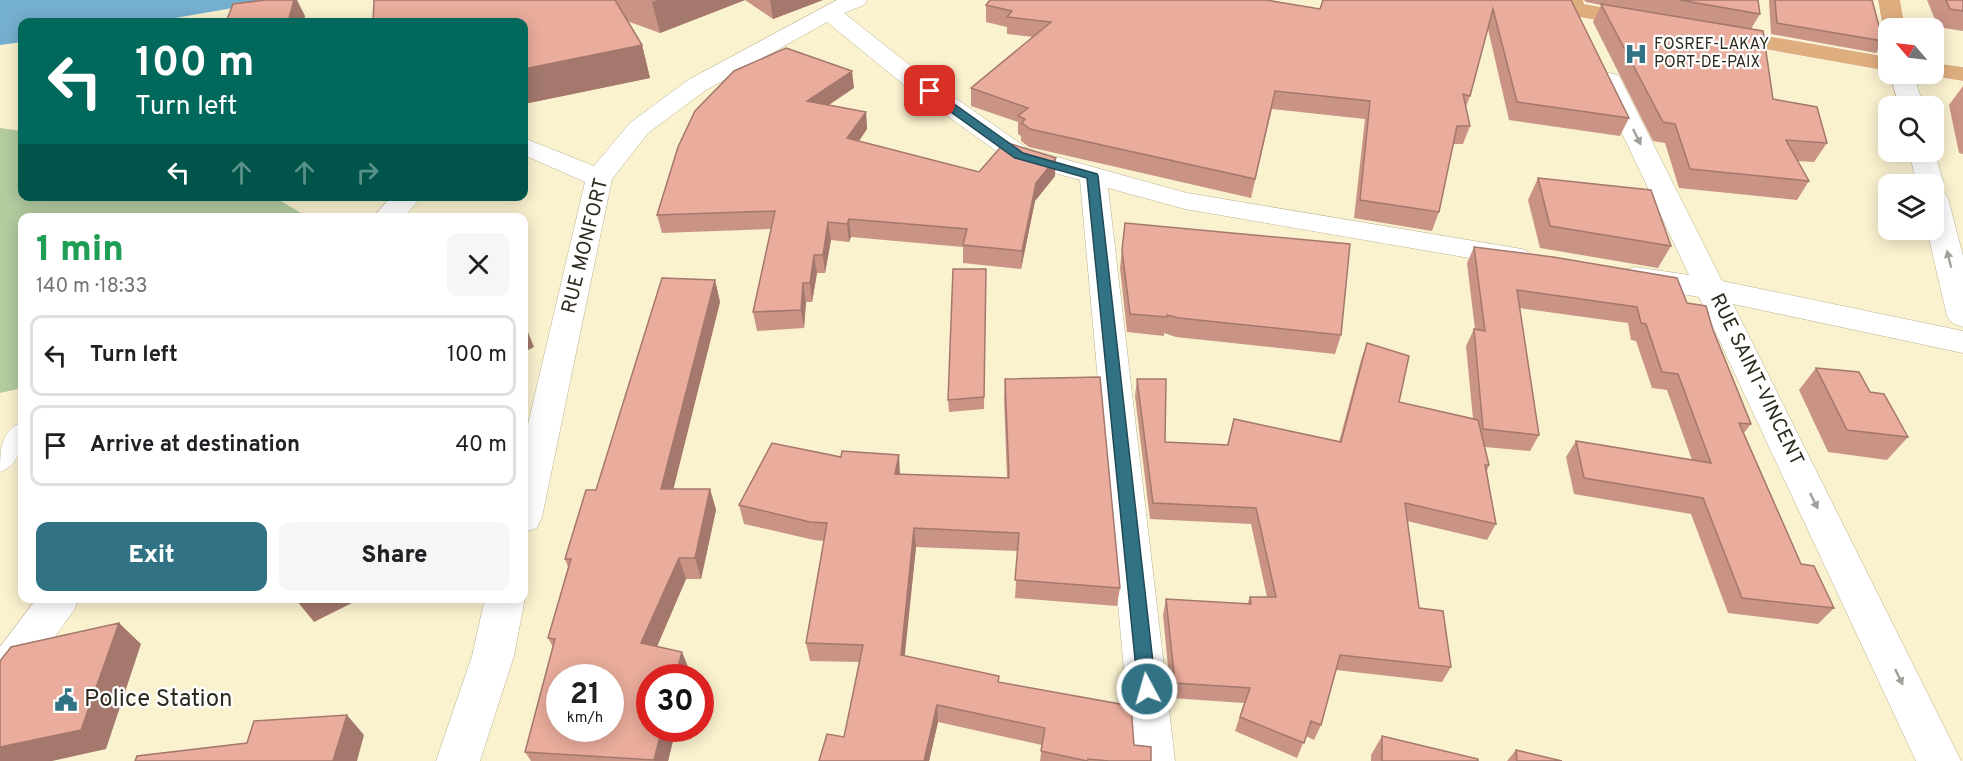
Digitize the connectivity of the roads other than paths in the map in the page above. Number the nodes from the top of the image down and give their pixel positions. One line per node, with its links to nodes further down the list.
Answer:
1 (856, 0): 4 (street, RUE MONFORT)
2 (1889, 0): 5 (main road)
3 (1566, 5): 6 (main road); 19 (street, RUE SAINT-VINCENT, one-way to 19)
4 (828, 12): 12 (street); 13 (street, RUE MONFORT)
5 (1892, 18)
6 (1668, 25)
7 (1702, 31): 8 (main road)
8 (1878, 62)
9 (1944, 71): 10 (main road)
10 (1963, 74)
11 (528, 148): 13 (street)
12 (1093, 176): 17 (street); 28 (street)
13 (599, 178): 24 (street, RUE MONFORT)
14 (404, 201): 15 (street)
15 (391, 213)
16 (1944, 239): 20 (street, one-way to 16)
17 (1536, 260)
18 (1606, 272): 19 (street)
19 (1712, 290): 21 (street); 30 (street, RUE SAINT-VINCENT, one-way to 30)
20 (1963, 316)
21 (1963, 342)
22 (18, 437): 23 (lane)
23 (0, 463)
24 (528, 499)
25 (56, 603): 27 (street)
26 (505, 603): 29 (street)
27 (0, 680)
28 (1154, 759)
29 (458, 761)
30 (1939, 761)

